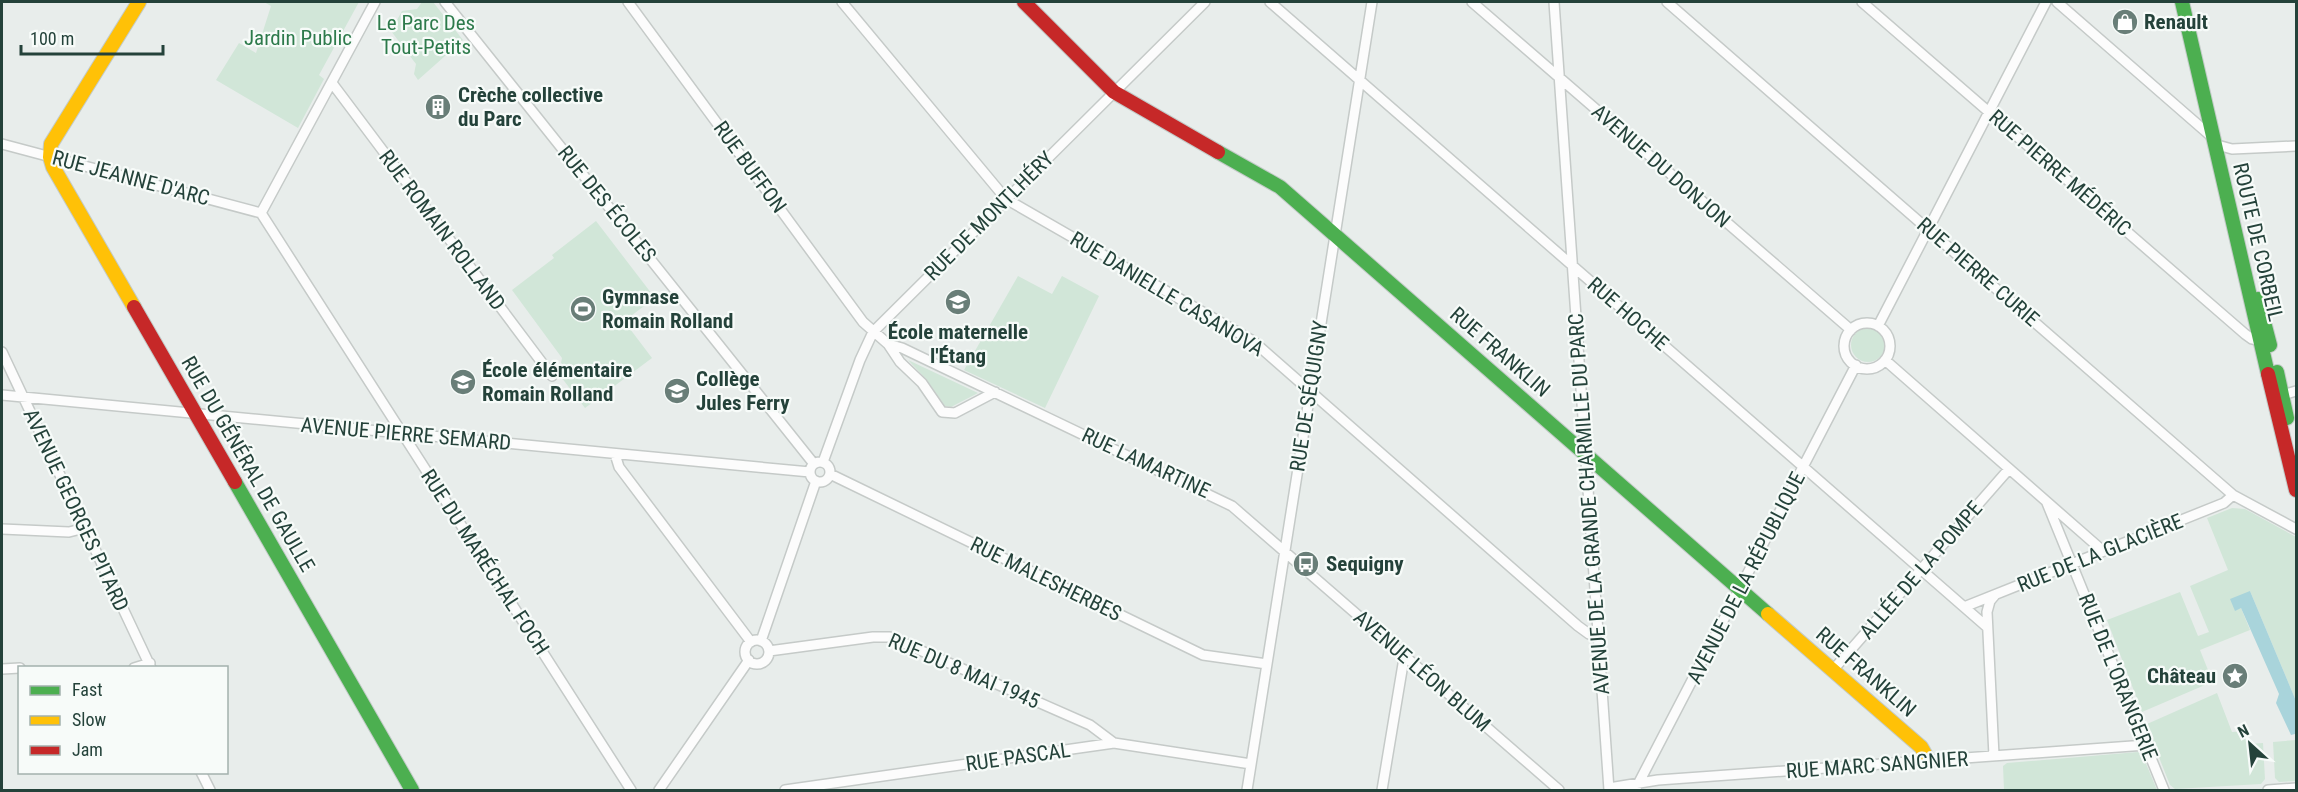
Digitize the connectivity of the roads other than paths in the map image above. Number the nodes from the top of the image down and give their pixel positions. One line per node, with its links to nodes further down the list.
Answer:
1 (139, 2): 26 (street)
2 (375, 2): 20 (street)
3 (445, 2): 54 (street, RUE DES ÉCOLES)
4 (628, 2): 34 (street, RUE BUFFON)
5 (842, 2): 27 (street, RUE DANIELLE CASANOVA)
6 (1024, 2): 21 (street, RUE FRANKLIN)
7 (1205, 2): 21 (street, RUE DE MONTLHÉRY)
8 (1270, 2): 19 (street, RUE HOCHE)
9 (1372, 2): 19 (street, RUE DE SÉQUIGNY)
10 (1472, 2): 18 (street, AVENUE DU DONJON)
11 (1554, 2): 18 (street, AVENUE DE LA GRANDE CHARMILLE DU PARC)
12 (1667, 2): 29 (street, RUE PIERRE CURIE)
13 (1862, 2): 22 (street, RUE PIERRE MÉDÉRIC)
14 (2046, 2): 22 (street)
15 (2057, 2): 23 (street)
16 (2182, 2): 23 (street, ROUTE DE CORBEIL)
17 (2188, 2): 23 (street, ROUTE DE CORBEIL)
18 (1559, 76): 31 (street, AVENUE DE LA GRANDE CHARMILLE DU PARC); 33 (street, AVENUE DU DONJON)
19 (1359, 80): 30 (street, RUE DE SÉQUIGNY); 31 (street, RUE HOCHE)
20 (332, 83): 28 (street); 41 (street, RUE ROMAIN ROLLAND)
21 (1114, 92): 27 (street, RUE DE MONTLHÉRY); 30 (street, RUE FRANKLIN)
22 (1989, 112): 29 (street); 35 (street, RUE PIERRE MÉDÉRIC)
23 (2217, 142): 25 (street); 35 (street, ROUTE DE CORBEIL); 39 (street, ROUTE DE CORBEIL)
24 (2, 144): 26 (street, RUE JEANNE D'ARC)
25 (2296, 146)
26 (50, 157): 28 (street, RUE JEANNE D'ARC); 47 (street, RUE DU GÉNÉRAL DE GAULLE)
27 (1006, 199): 34 (street, RUE DE MONTLHÉRY); 42 (street, RUE DANIELLE CASANOVA)
28 (261, 213): 48 (street, RUE DU MARÉCHAL FOCH)
29 (1928, 228): 32 (street); 57 (street, RUE PIERRE CURIE)
30 (1335, 235): 42 (street, RUE DE SÉQUIGNY); 50 (street, RUE FRANKLIN)
31 (1573, 266): 50 (street, AVENUE DE LA GRANDE CHARMILLE DU PARC); 52 (street, RUE HOCHE)
32 (1878, 326): 33 (street); 38 (street)
33 (1851, 330): 40 (street)
34 (873, 332): 36 (street, RUE LAMARTINE); 54 (street, RUE DE MONTLHÉRY)
35 (2260, 341): 39 (street); 44 (street, ROUTE DE CORBEIL)
36 (888, 344): 43 (street, RUE LAMARTINE); 43 (street, RUE LAMARTINE)
37 (2, 352): 46 (street, AVENUE GEORGES PITARD)
38 (1885, 360): 40 (street); 53 (street)
39 (2274, 364): 44 (street, ROUTE DE CORBEIL)
40 (1856, 365): 52 (street, AVENUE DE LA RÉPUBLIQUE)
41 (552, 376)
42 (1310, 391): 63 (street, RUE DE SÉQUIGNY); 70 (street, RUE DANIELLE CASANOVA)
43 (995, 392): 63 (street, RUE LAMARTINE)
44 (2284, 394): 51 (street, ROUTE DE CORBEIL); 56 (street, ROUTE DE CORBEIL)
45 (2, 395): 46 (street, AVENUE PIERRE SEMARD)
46 (23, 398): 47 (street, AVENUE PIERRE SEMARD); 59 (street, AVENUE GEORGES PITARD)
47 (194, 414): 48 (street, AVENUE PIERRE SEMARD); 91 (street, RUE DU GÉNÉRAL DE GAULLE)
48 (403, 433): 49 (street, AVENUE PIERRE SEMARD); 92 (street, RUE DU MARÉCHAL FOCH)
49 (615, 454): 54 (street, AVENUE PIERRE SEMARD); 72 (street)
50 (1585, 454): 66 (street, RUE FRANKLIN); 70 (street, AVENUE DE LA GRANDE CHARMILLE DU PARC)
51 (2296, 464)
52 (1804, 467): 65 (street, RUE HOCHE); 66 (street, AVENUE DE LA RÉPUBLIQUE)
53 (2009, 469): 58 (street); 65 (street, ALLÉE DE LA POMPE)
54 (816, 470): 55 (street, RUE DES ÉCOLES); 55 (street); 71 (street, RUE DE MONTLHÉRY)
55 (830, 474): 76 (street, RUE MALESHERBES)
56 (2296, 490)
57 (2233, 495): 61 (street, RUE PIERRE CURIE); 62 (street, RUE DE LA GLACIÈRE)
58 (2047, 503): 62 (street); 64 (street, RUE DE L'ORANGERIE)
59 (85, 528): 60 (street); 77 (street, AVENUE GEORGES PITARD)
60 (2, 529)
61 (2296, 529)
62 (2103, 551): 64 (street, RUE DE LA GLACIÈRE)
63 (1285, 552): 74 (street, AVENUE LÉON BLUM); 76 (street, RUE DE SÉQUIGNY)
64 (2072, 564): 67 (street, RUE DE LA GLACIÈRE); 82 (street, RUE DE L'ORANGERIE)
65 (1921, 570): 68 (street, RUE HOCHE); 80 (street, ALLÉE DE LA POMPE)
66 (1740, 589): 80 (street, RUE FRANKLIN); 87 (street, AVENUE DE LA RÉPUBLIQUE)
67 (1995, 595): 68 (street, RUE DE LA GLACIÈRE); 69 (street)
68 (1964, 607): 69 (street, RUE HOCHE)
69 (1987, 627): 83 (street)
70 (1598, 635): 89 (street, AVENUE DE LA GRANDE CHARMILLE DU PARC)
71 (761, 641): 72 (street); 73 (street)
72 (750, 642): 75 (street)
73 (769, 651): 75 (street); 81 (street, RUE DU 8 MAI 1945)
74 (1406, 658): 96 (street); 97 (street, AVENUE LÉON BLUM)
75 (749, 660): 93 (street)
76 (1267, 664): 85 (street, RUE DE SÉQUIGNY)
77 (151, 665)
78 (18, 668): 79 (street)
79 (2, 669)
80 (1833, 670): 84 (street, RUE FRANKLIN)
81 (1114, 743): 85 (street, RUE PASCAL); 94 (street, RUE PASCAL)
82 (2146, 745): 83 (street, RUE MARC SANGNIER); 98 (street, RUE DE L'ORANGERIE)
83 (1994, 756): 84 (street, RUE MARC SANGNIER)
84 (1929, 761): 87 (street, RUE MARC SANGNIER)
85 (1251, 764): 95 (street, RUE DE SÉQUIGNY)
86 (202, 774): 90 (street)
87 (1637, 787): 89 (street, RUE MARC SANGNIER)
88 (2296, 788): 99 (street)
89 (1609, 789)
90 (210, 790)
91 (412, 790)
92 (631, 790)
93 (659, 790)
94 (785, 790)
95 (1247, 790)
96 (1382, 790)
97 (1559, 790)
98 (2164, 790)
99 (2268, 790)

